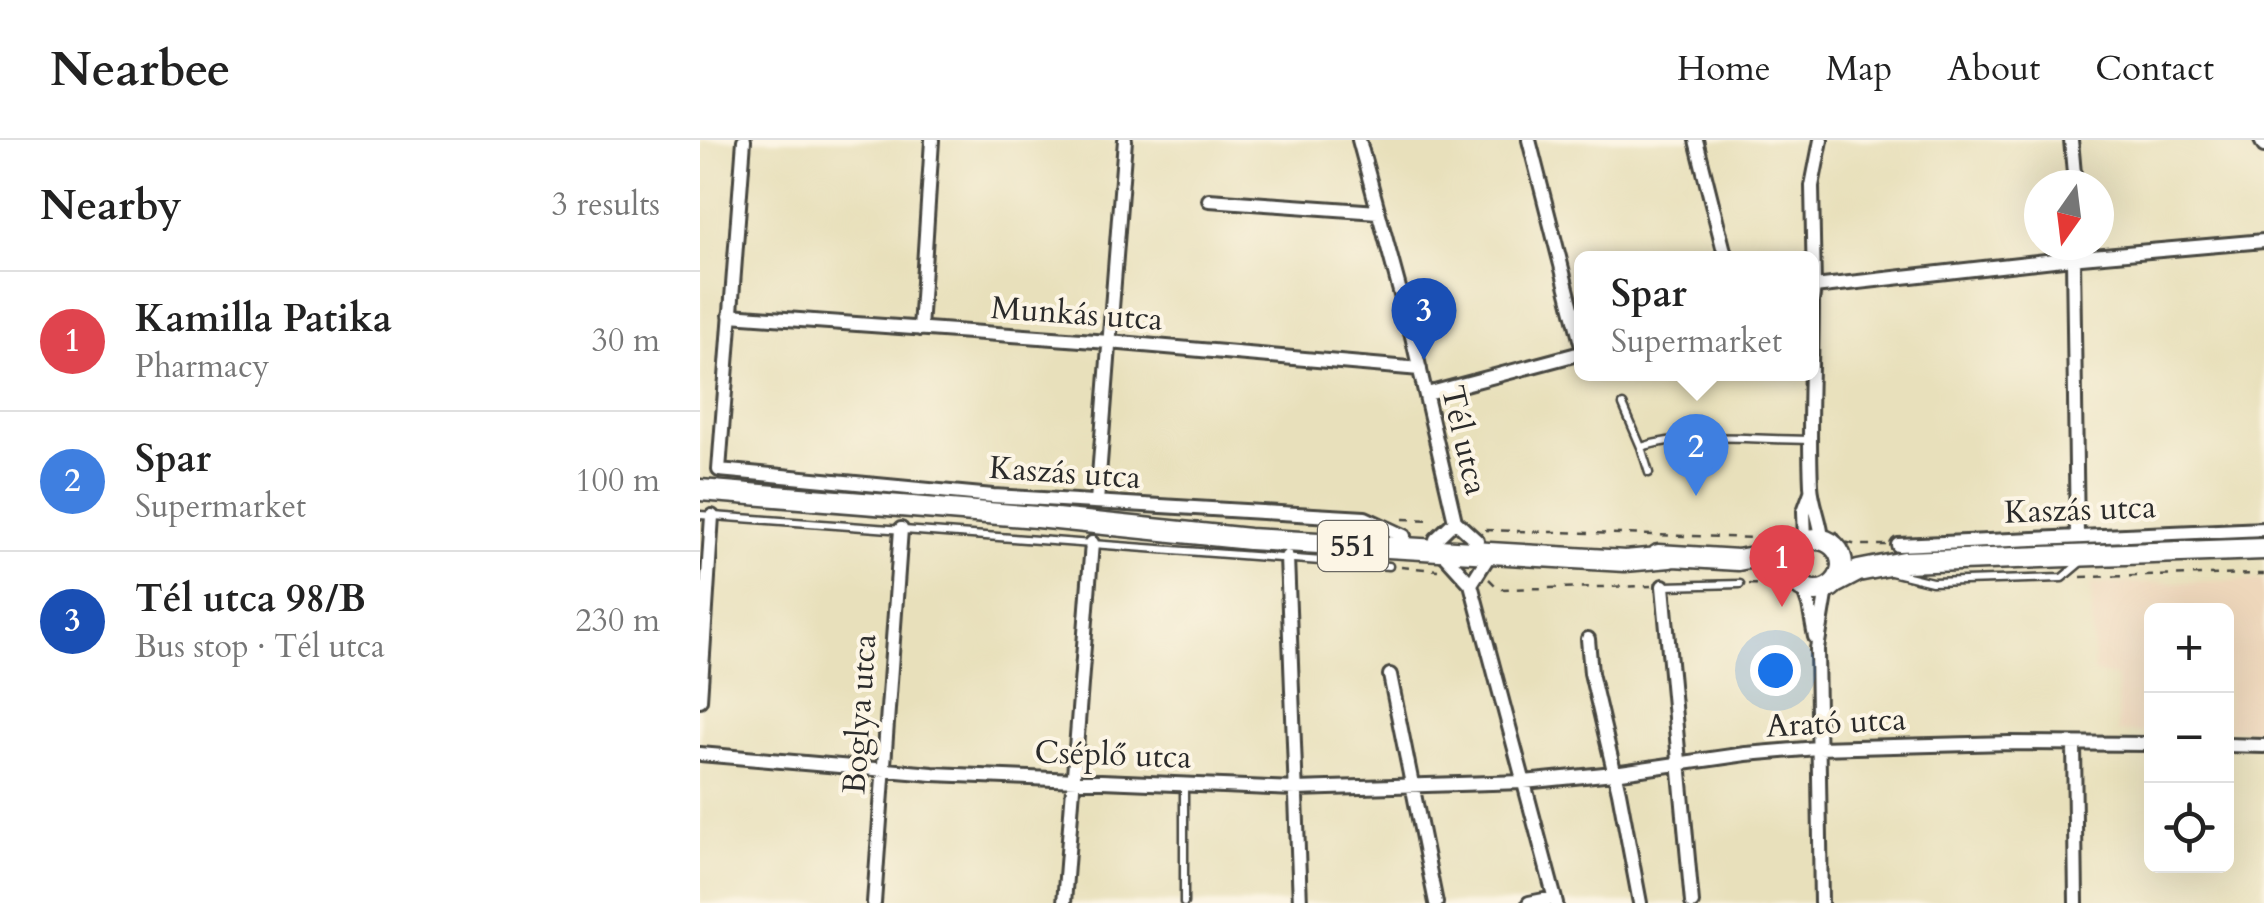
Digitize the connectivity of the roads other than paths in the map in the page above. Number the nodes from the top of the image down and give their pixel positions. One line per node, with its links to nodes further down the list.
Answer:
1 (744, 140): 19 (street)
2 (932, 140): 21 (street)
3 (1126, 140): 22 (street)
4 (1359, 140): 11 (street, Tél utca)
5 (1530, 140): 20 (street)
6 (1696, 140): 13 (street)
7 (1821, 140): 14 (street)
8 (2071, 140): 9 (street)
9 (2074, 170)
10 (1209, 200): 11 (street)
11 (1378, 212): 24 (street, Tél utca)
12 (2264, 240): 15 (street)
13 (1724, 251)
14 (1812, 251)
15 (2114, 251)
16 (2041, 260): 18 (street)
17 (2078, 260): 41 (street)
18 (1819, 296)
19 (730, 315): 21 (street, Munkás utca); 32 (street, Kaszás utca)
20 (1574, 315)
21 (920, 328): 22 (street, Munkás utca)
22 (1109, 342): 24 (street, Munkás utca); 32 (street)
23 (1574, 355): 26 (street)
24 (1420, 368): 26 (street, Tél utca)
25 (1811, 381): 28 (street)
26 (1426, 394): 38 (street, Tél utca)
27 (1623, 405): 29 (lane)
28 (1810, 440): 29 (lane); 40 (street)
29 (1641, 447): 30 (lane)
30 (1649, 473)
31 (700, 490): 34 (main road, 551)
32 (1097, 502): 35 (street, Kaszás utca)
33 (706, 515): 36 (lane); 57 (street)
34 (1037, 517): 35 (main road, 551); 38 (main road, 551)
35 (1401, 528): 38 (main road, 551)
36 (901, 529): 39 (lane); 65 (street, Boglya utca)
37 (2264, 529): 41 (street, Kaszás utca)
38 (1444, 540): 43 (main road, 551); 43 (street, Tél utca); 49 (street, Tél utca)
39 (1092, 543): 45 (lane); 67 (street)
40 (1815, 546): 44 (main road, 551); 46 (main road, 551); 51 (main road); 53 (main road)
41 (2082, 547): 42 (main road, 551); 44 (main road, 551); 48 (lane)
42 (2264, 549)
43 (1482, 550): 46 (main road, 551); 49 (street)
44 (1901, 553): 48 (main road, 551)
45 (1287, 557): 47 (lane); 71 (street)
46 (1738, 560): 51 (main road, 551)
47 (1390, 566)
48 (1876, 568): 53 (main road, 551)
49 (1471, 584): 68 (street, Tél utca)
50 (1740, 584): 52 (lane)
51 (1798, 584): 53 (main road, 551); 55 (street)
52 (1664, 586): 64 (street)
53 (1832, 586): 55 (street)
54 (1588, 639): 66 (street)
55 (1817, 650): 62 (street)
56 (1390, 675): 70 (street)
57 (700, 700)
58 (2074, 744): 59 (street, Arató utca); 62 (street, Arató utca); 82 (street)
59 (2144, 744)
60 (2234, 745): 61 (street)
61 (2264, 746)
62 (1817, 748): 64 (street, Arató utca); 81 (street)
63 (700, 754): 65 (street, Cséplő utca)
64 (1679, 762): 66 (street, Arató utca); 80 (street)
65 (882, 770): 67 (street, Cséplő utca); 73 (street, Boglya utca)
66 (1614, 773): 68 (street, Arató utca); 79 (street)
67 (1074, 780): 69 (street, Cséplő utca); 74 (street)
68 (1524, 782): 70 (street, Cséplő utca); 72 (street, Tél utca)
69 (1184, 784): 71 (street, Cséplő utca); 75 (lane)
70 (1412, 786): 71 (street, Cséplő utca); 77 (street)
71 (1296, 789): 76 (street)
72 (1555, 900): 78 (street)
73 (874, 903)
74 (1064, 903)
75 (1184, 903)
76 (1300, 903)
77 (1436, 903)
78 (1529, 903)
79 (1640, 903)
80 (1692, 903)
81 (1820, 903)
82 (2076, 903)

